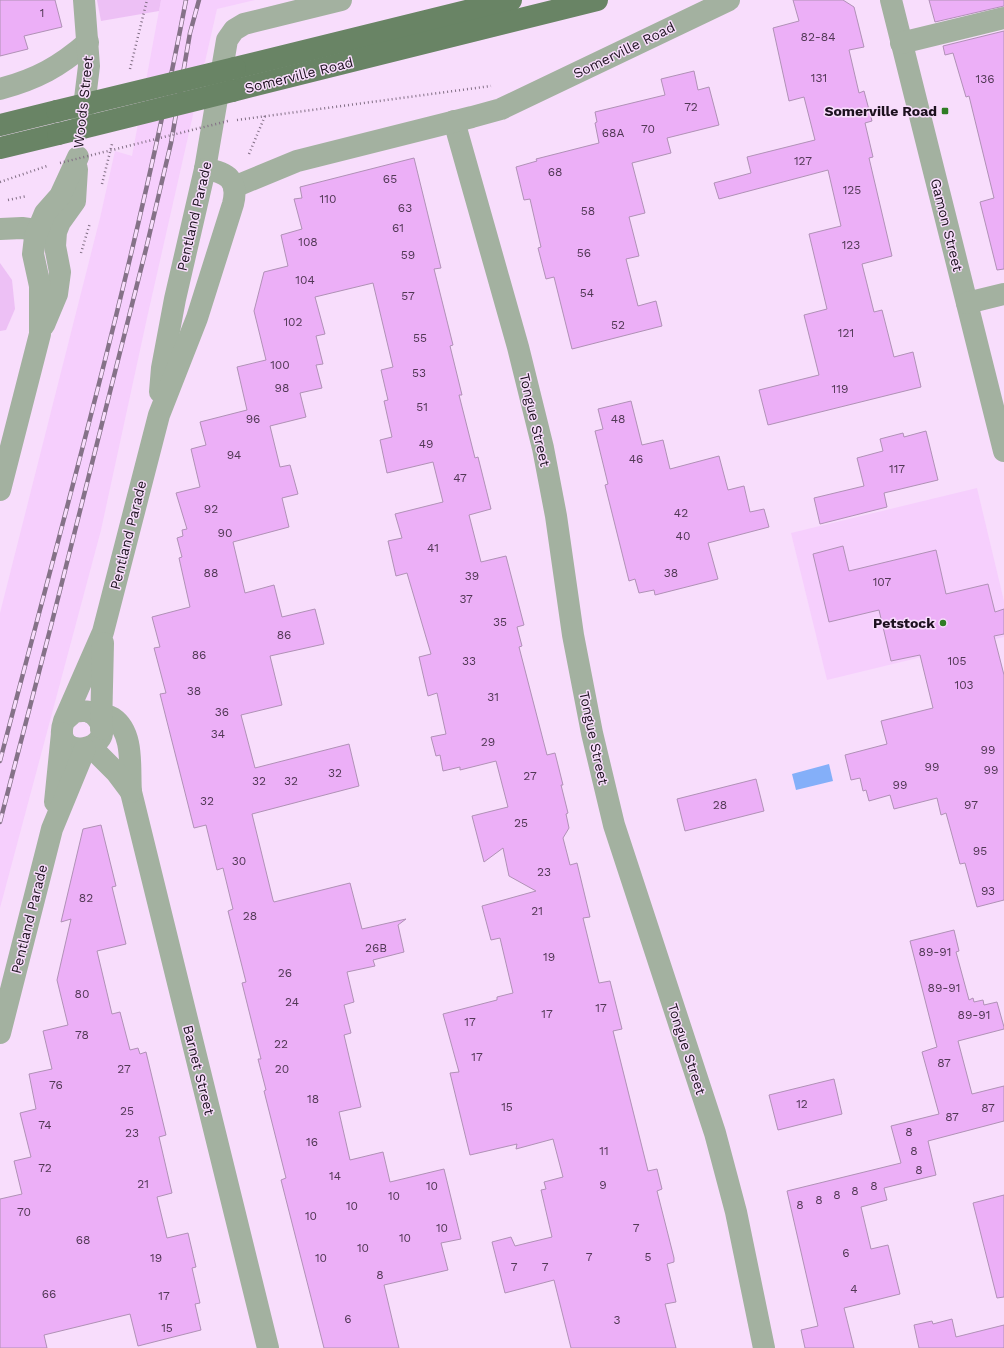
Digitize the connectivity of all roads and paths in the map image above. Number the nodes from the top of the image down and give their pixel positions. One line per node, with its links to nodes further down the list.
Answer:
1 (84, 0): 8 (street, Woods Street)
2 (341, 0): 20 (street, Pentland Parade)
3 (511, 0): 14 (main road, Somerville Road, bridge)
4 (597, 0): 15 (main road, Somerville Road, bridge)
5 (729, 0): 11 (street, Somerville Road)
6 (890, 2): 9 (street, Gamon Street)
7 (1004, 18): 9 (street)
8 (88, 42): 10 (street); 17 (street, Woods Street)
9 (901, 43): 28 (street, Gamon Street)
10 (0, 89)
11 (510, 105): 12 (path); 13 (street, Somerville Road)
12 (266, 116): 16 (path); 17 (path, bridge)
13 (454, 121): 22 (street, Somerville Road); 39 (street, Tongue Street)
14 (0, 125)
15 (0, 148)
16 (247, 159)
17 (69, 160): 18 (path); 26 (street, Woods Street)
18 (54, 165)
19 (49, 166): 21 (path)
20 (205, 169): 22 (street); 29 (street, Pentland Parade)
21 (0, 182)
22 (234, 187): 29 (street, Pentland Parade)
23 (30, 195): 24 (path)
24 (8, 200)
25 (0, 230): 26 (street)
26 (47, 231): 31 (street)
27 (1004, 294): 28 (street)
28 (967, 303): 30 (street, Gamon Street)
29 (159, 415): 32 (street, Pentland Parade)
30 (1004, 451)
31 (0, 490)
32 (103, 632): 33 (street, Pentland Parade); 34 (street, Pentland Parade)
33 (63, 727): 34 (street); 34 (street); 36 (street, Pentland Parade)
34 (93, 730): 35 (street, Barnet Street); 35 (street, Barnet Street); 36 (street, Pentland Parade)
35 (131, 792): 38 (street, Barnet Street)
36 (52, 829): 37 (street, Pentland Parade)
37 (0, 1033)
38 (268, 1348)
39 (764, 1348)

